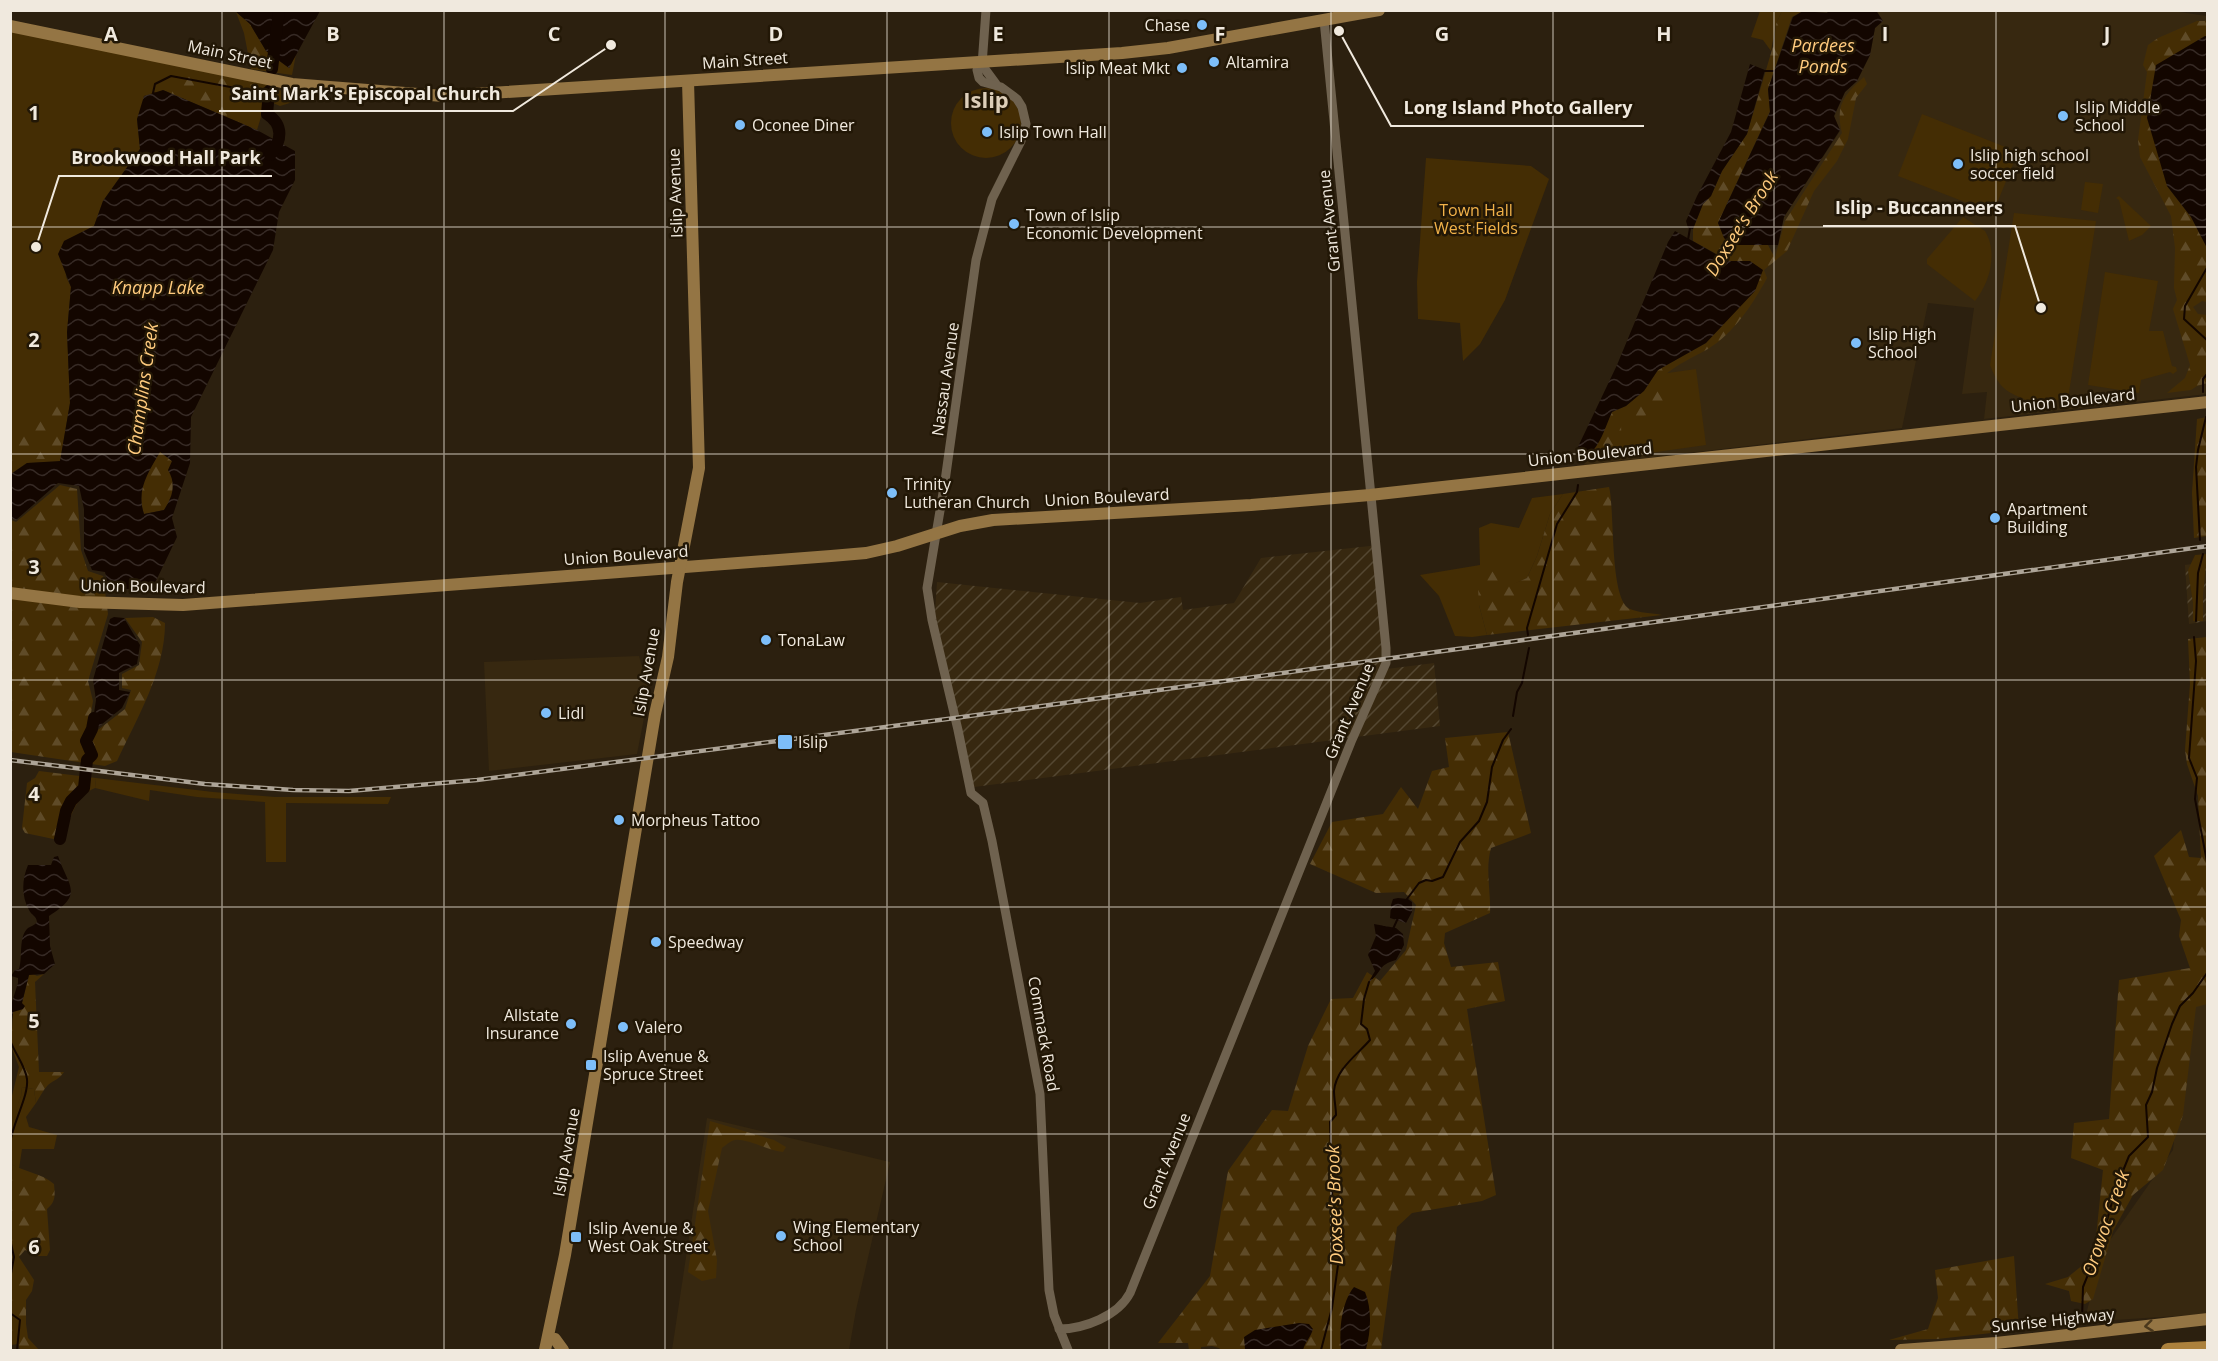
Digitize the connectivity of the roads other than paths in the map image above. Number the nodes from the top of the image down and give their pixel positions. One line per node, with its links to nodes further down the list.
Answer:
1 (986, 10): 5 (street)
2 (1379, 10): 3 (main road, Main Street)
3 (1324, 20): 5 (main road, Main Street); 8 (street, Grant Avenue)
4 (10, 26): 6 (main road, Main Street)
5 (983, 64): 6 (main road, Main Street); 9 (street, Nassau Avenue)
6 (688, 81): 10 (main road, Islip Avenue)
7 (2208, 402): 8 (main road, Union Boulevard)
8 (1370, 495): 9 (main road, Union Boulevard); 14 (street, Grant Avenue)
9 (937, 533): 10 (main road, Union Boulevard); 12 (street, Nassau Avenue)
10 (679, 568): 11 (main road, Union Boulevard); 15 (main road, Islip Avenue)
11 (10, 593)
12 (958, 730): 14 (street, Commack Road)
13 (2208, 1320): 19 (main road, Sunrise Highway, one-way to 19)
14 (1059, 1329): 18 (street, Commack Road)
15 (548, 1347): 17 (main road)
16 (2208, 1348): 20 (highway)
17 (563, 1350)
18 (1068, 1350)
19 (1901, 1350)
20 (2168, 1350)

